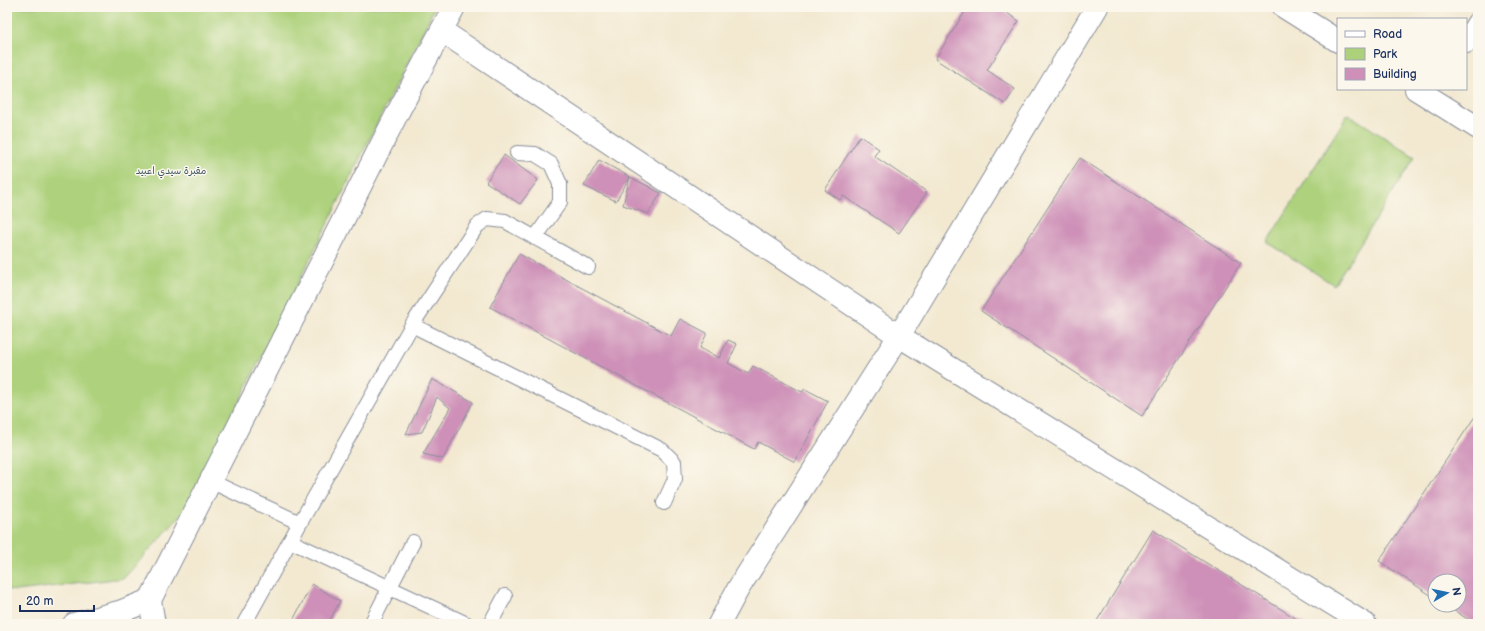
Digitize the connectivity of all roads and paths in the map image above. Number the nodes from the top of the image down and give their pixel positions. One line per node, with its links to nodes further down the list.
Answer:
1 (454, 7): 5 (street)
2 (1097, 7): 14 (street)
3 (1295, 10): 6 (street)
4 (1478, 23): 7 (street)
5 (442, 31): 14 (street); 15 (street)
6 (1337, 40)
7 (1467, 40)
8 (1428, 92): 9 (street)
9 (1478, 128)
10 (517, 153): 11 (lane)
11 (536, 238): 12 (lane); 13 (lane)
12 (588, 267)
13 (412, 325): 16 (lane); 17 (lane)
14 (899, 336): 29 (street); 30 (street)
15 (210, 481): 17 (lane); 22 (street)
16 (664, 503)
17 (300, 522): 18 (lane)
18 (290, 540): 20 (lane); 25 (lane)
19 (412, 542): 20 (lane)
20 (389, 587): 26 (lane); 27 (lane)
21 (505, 596): 28 (lane)
22 (150, 600): 23 (street); 24 (street)
23 (74, 624)
24 (154, 624)
25 (244, 624)
26 (371, 624)
27 (467, 624)
28 (490, 624)
29 (719, 624)
30 (1365, 624)

